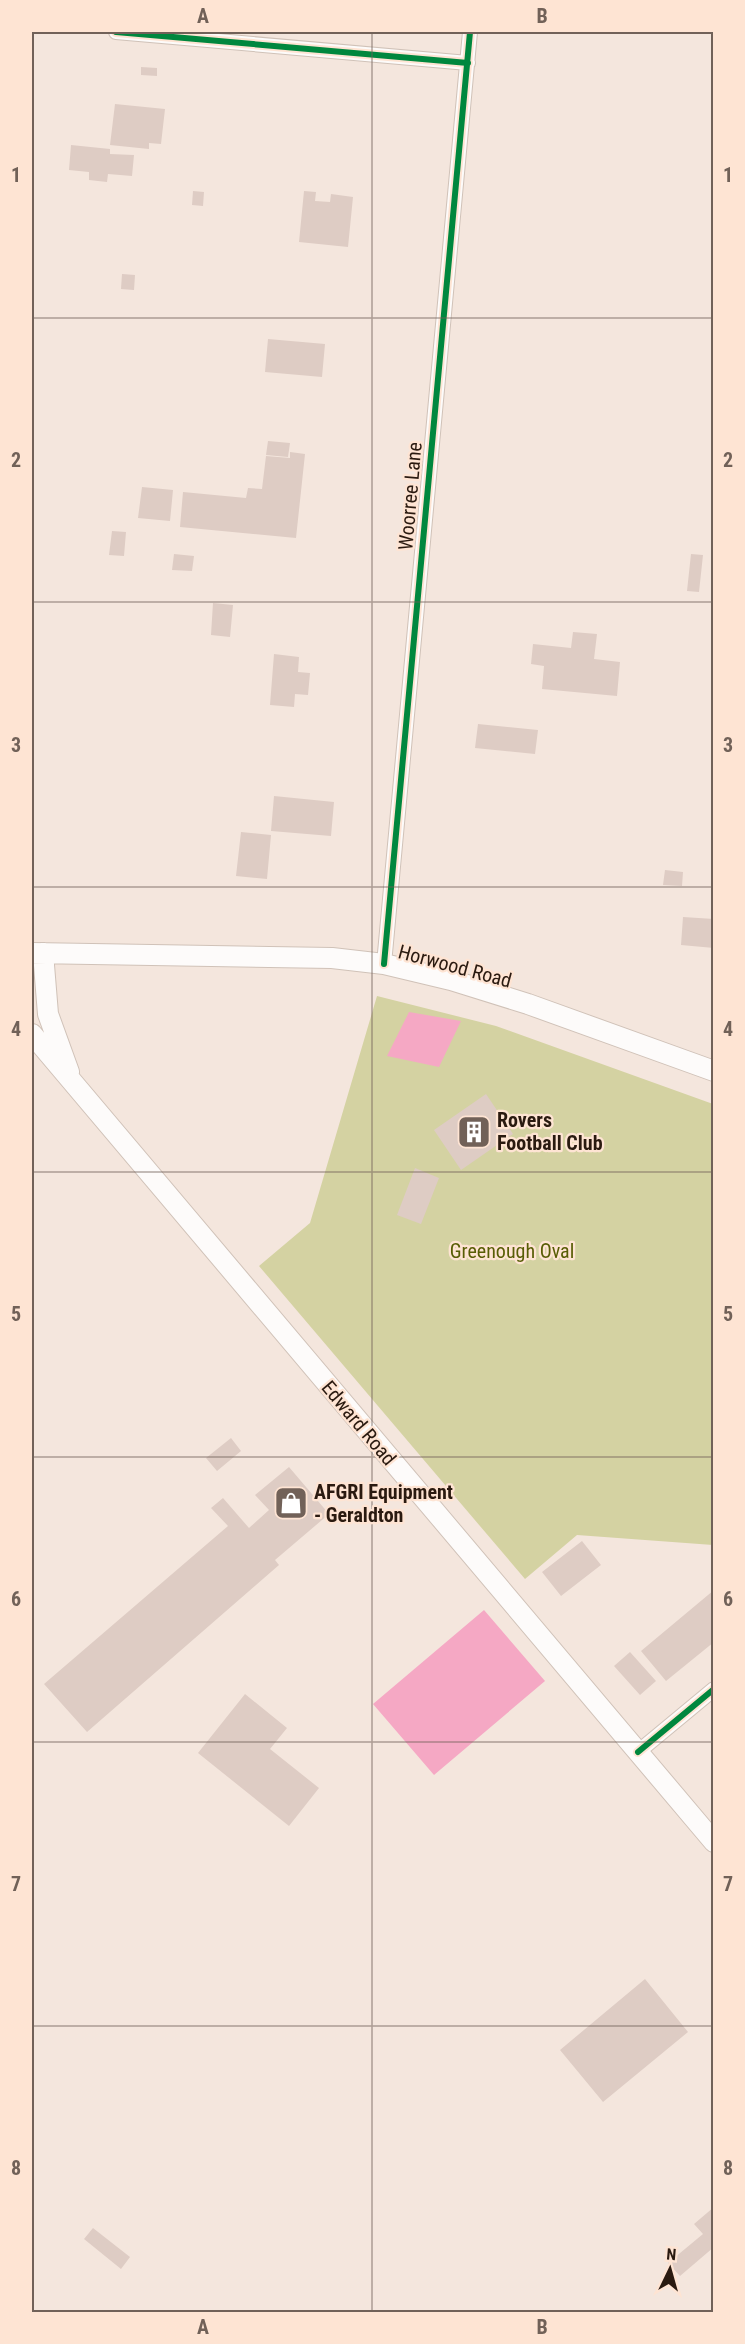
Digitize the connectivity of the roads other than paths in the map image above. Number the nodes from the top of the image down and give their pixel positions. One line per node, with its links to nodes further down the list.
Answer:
1 (116, 32): 3 (street)
2 (470, 32): 3 (street, Woorree Lane)
3 (468, 63): 5 (street, Woorree Lane)
4 (37, 953): 5 (main road, Horwood Road); 8 (main road, Edward Road)
5 (384, 964): 7 (main road, Horwood Road)
6 (32, 1034): 8 (main road, Edward Road)
7 (714, 1071)
8 (74, 1086): 10 (main road, Edward Road)
9 (714, 1689): 10 (street)
10 (638, 1752): 11 (main road, Edward Road)
11 (714, 1842)

